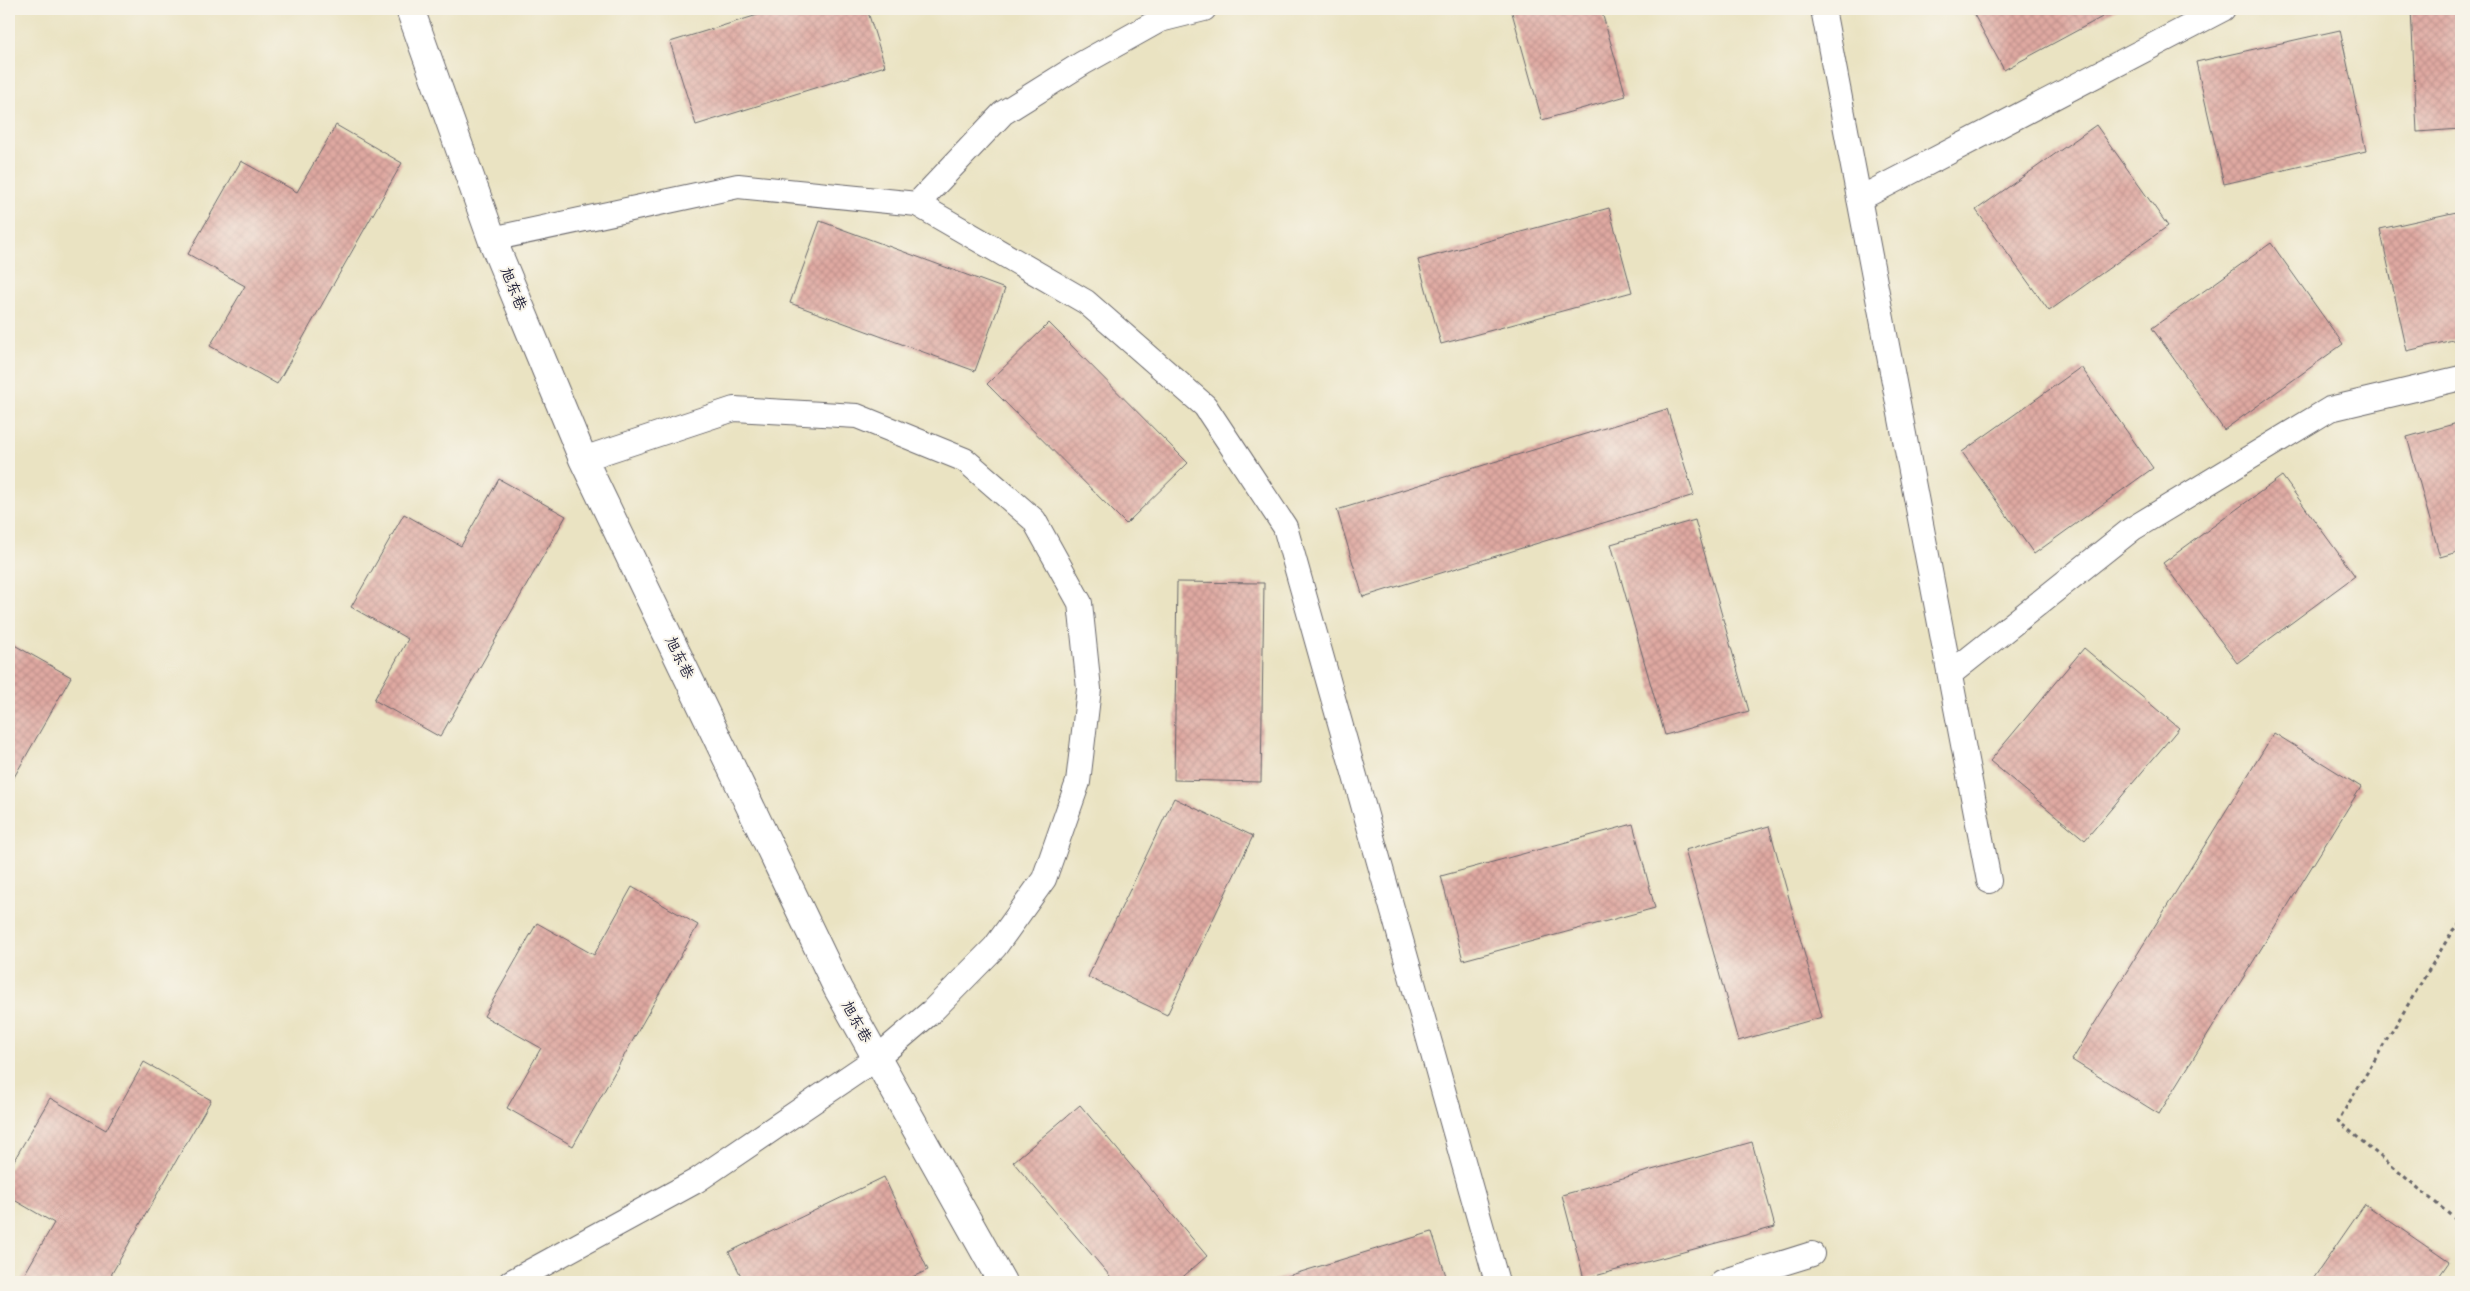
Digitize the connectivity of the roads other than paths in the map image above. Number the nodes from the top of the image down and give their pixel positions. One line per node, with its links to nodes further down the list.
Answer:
1 (410, 9): 7 (street, 旭东巷)
2 (1204, 9): 6 (lane)
3 (1823, 9): 5 (lane)
4 (2223, 9): 5 (lane)
5 (1860, 199): 10 (lane)
6 (917, 204): 7 (lane); 16 (lane)
7 (492, 239): 9 (street, 旭东巷)
8 (2461, 378): 10 (lane)
9 (583, 459): 12 (street, 旭东巷); 12 (lane)
10 (1950, 674): 11 (lane)
11 (1989, 881)
12 (877, 1058): 14 (lane); 15 (street, 旭东巷)
13 (1812, 1254): 17 (lane)
14 (511, 1282)
15 (1002, 1282)
16 (1496, 1282)
17 (1722, 1282)

